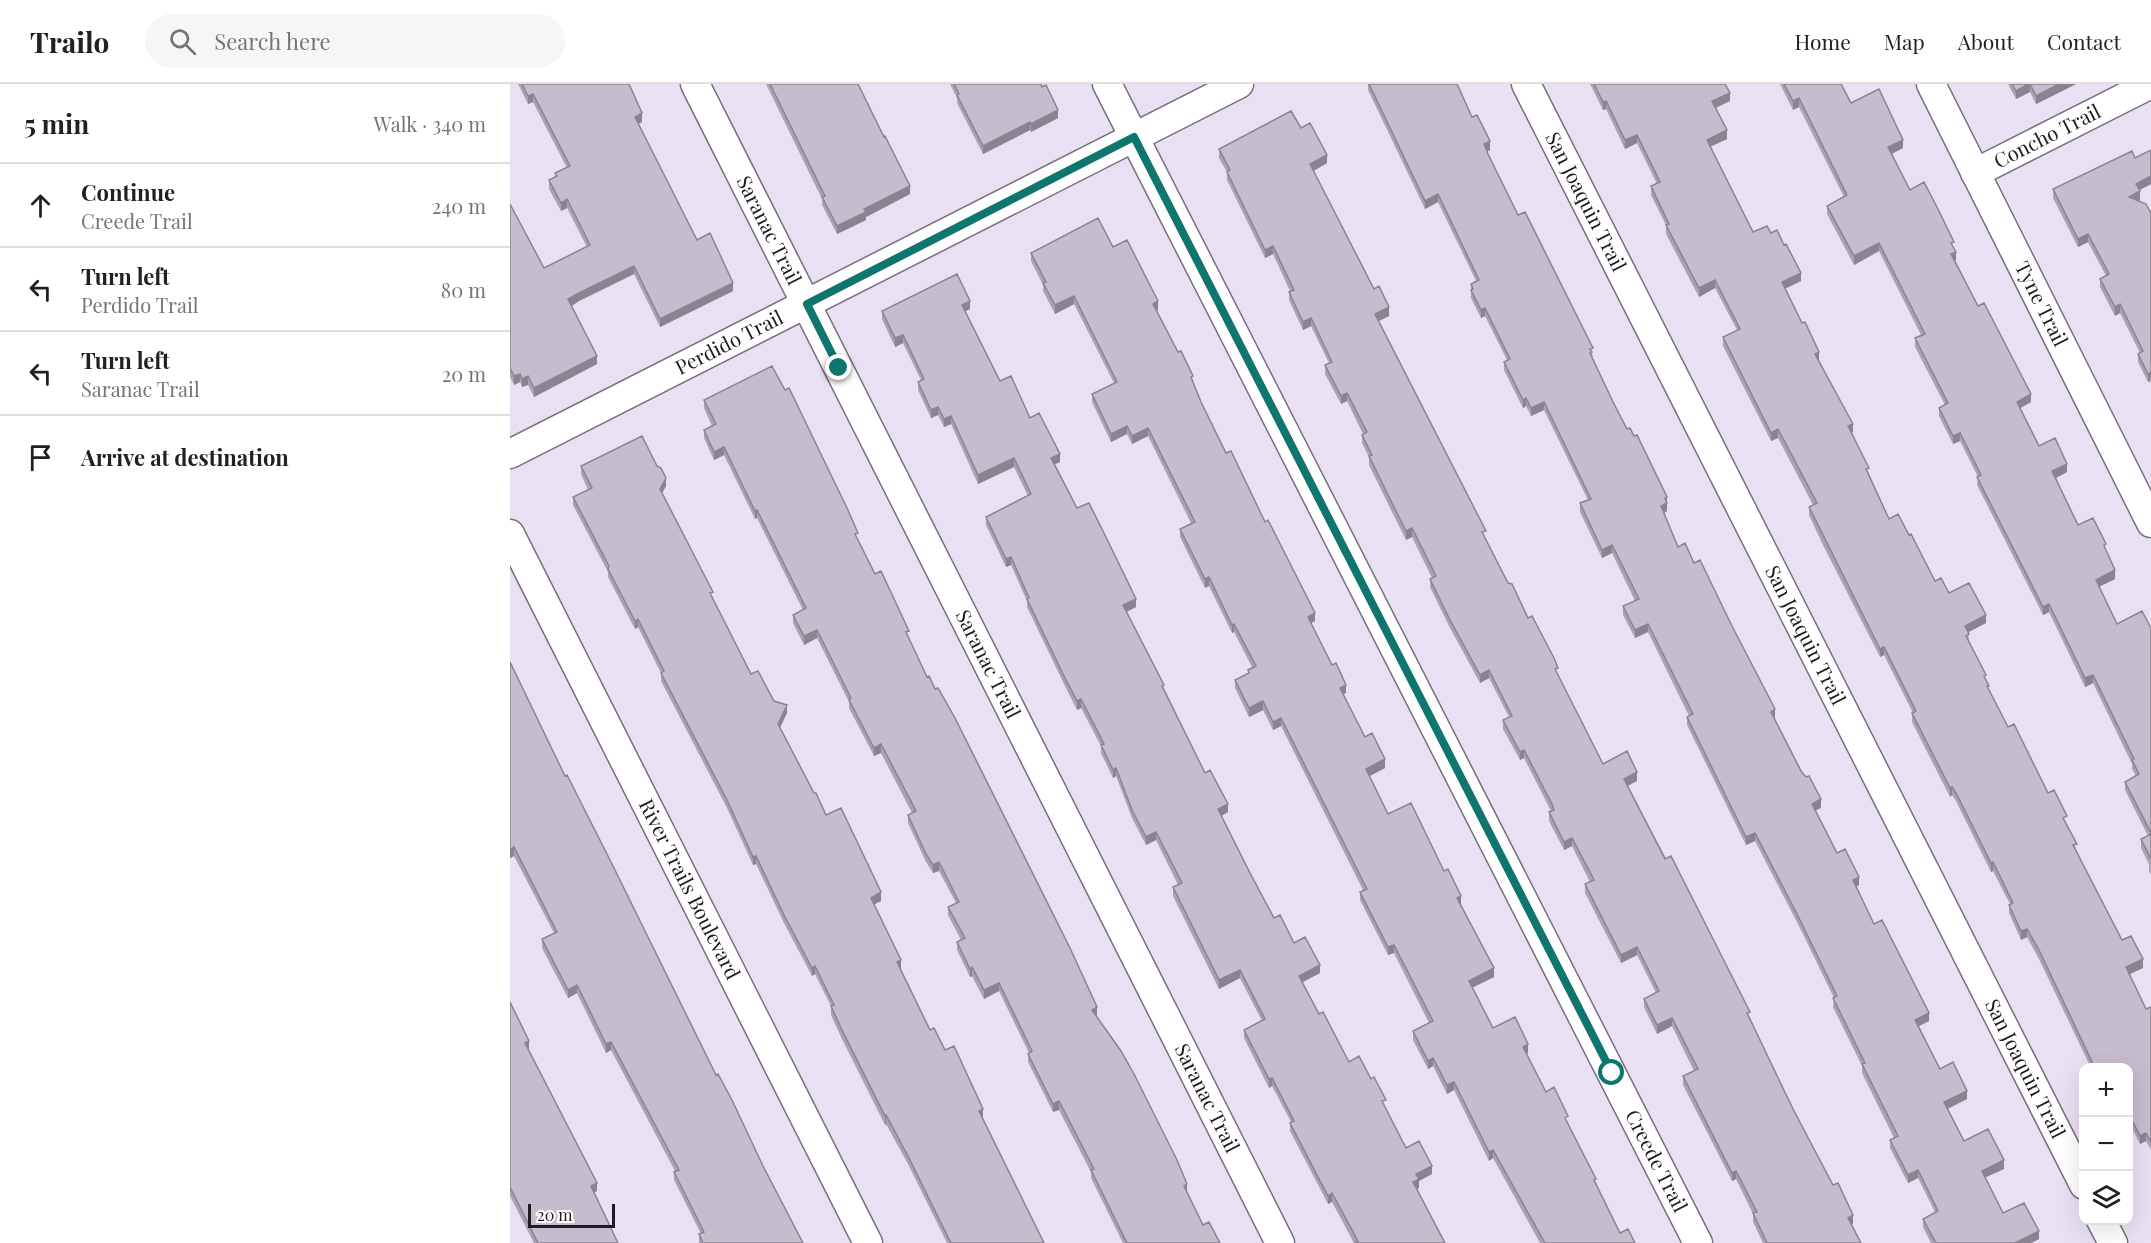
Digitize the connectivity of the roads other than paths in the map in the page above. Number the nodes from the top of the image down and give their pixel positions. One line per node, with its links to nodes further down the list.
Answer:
1 (695, 84): 9 (street, Saranac Trail)
2 (1107, 84): 7 (street, Creede Trail)
3 (1239, 84): 7 (street, Perdido Trail)
4 (1526, 84): 13 (street, San Joaquin Trail)
5 (1931, 84): 8 (street, Tyne Trail)
6 (2151, 84): 8 (street, Concho Trail)
7 (1134, 137): 9 (street, Perdido Trail); 17 (street, Creede Trail)
8 (1975, 173): 11 (street, Tyne Trail)
9 (807, 304): 10 (street, Perdido Trail); 16 (street, Saranac Trail)
10 (510, 454)
11 (2151, 523)
12 (510, 534): 15 (street, River Trails Boulevard)
13 (2079, 1175)
14 (2103, 1225): 18 (street)
15 (868, 1243)
16 (1280, 1243)
17 (1698, 1243)
18 (2113, 1243)

